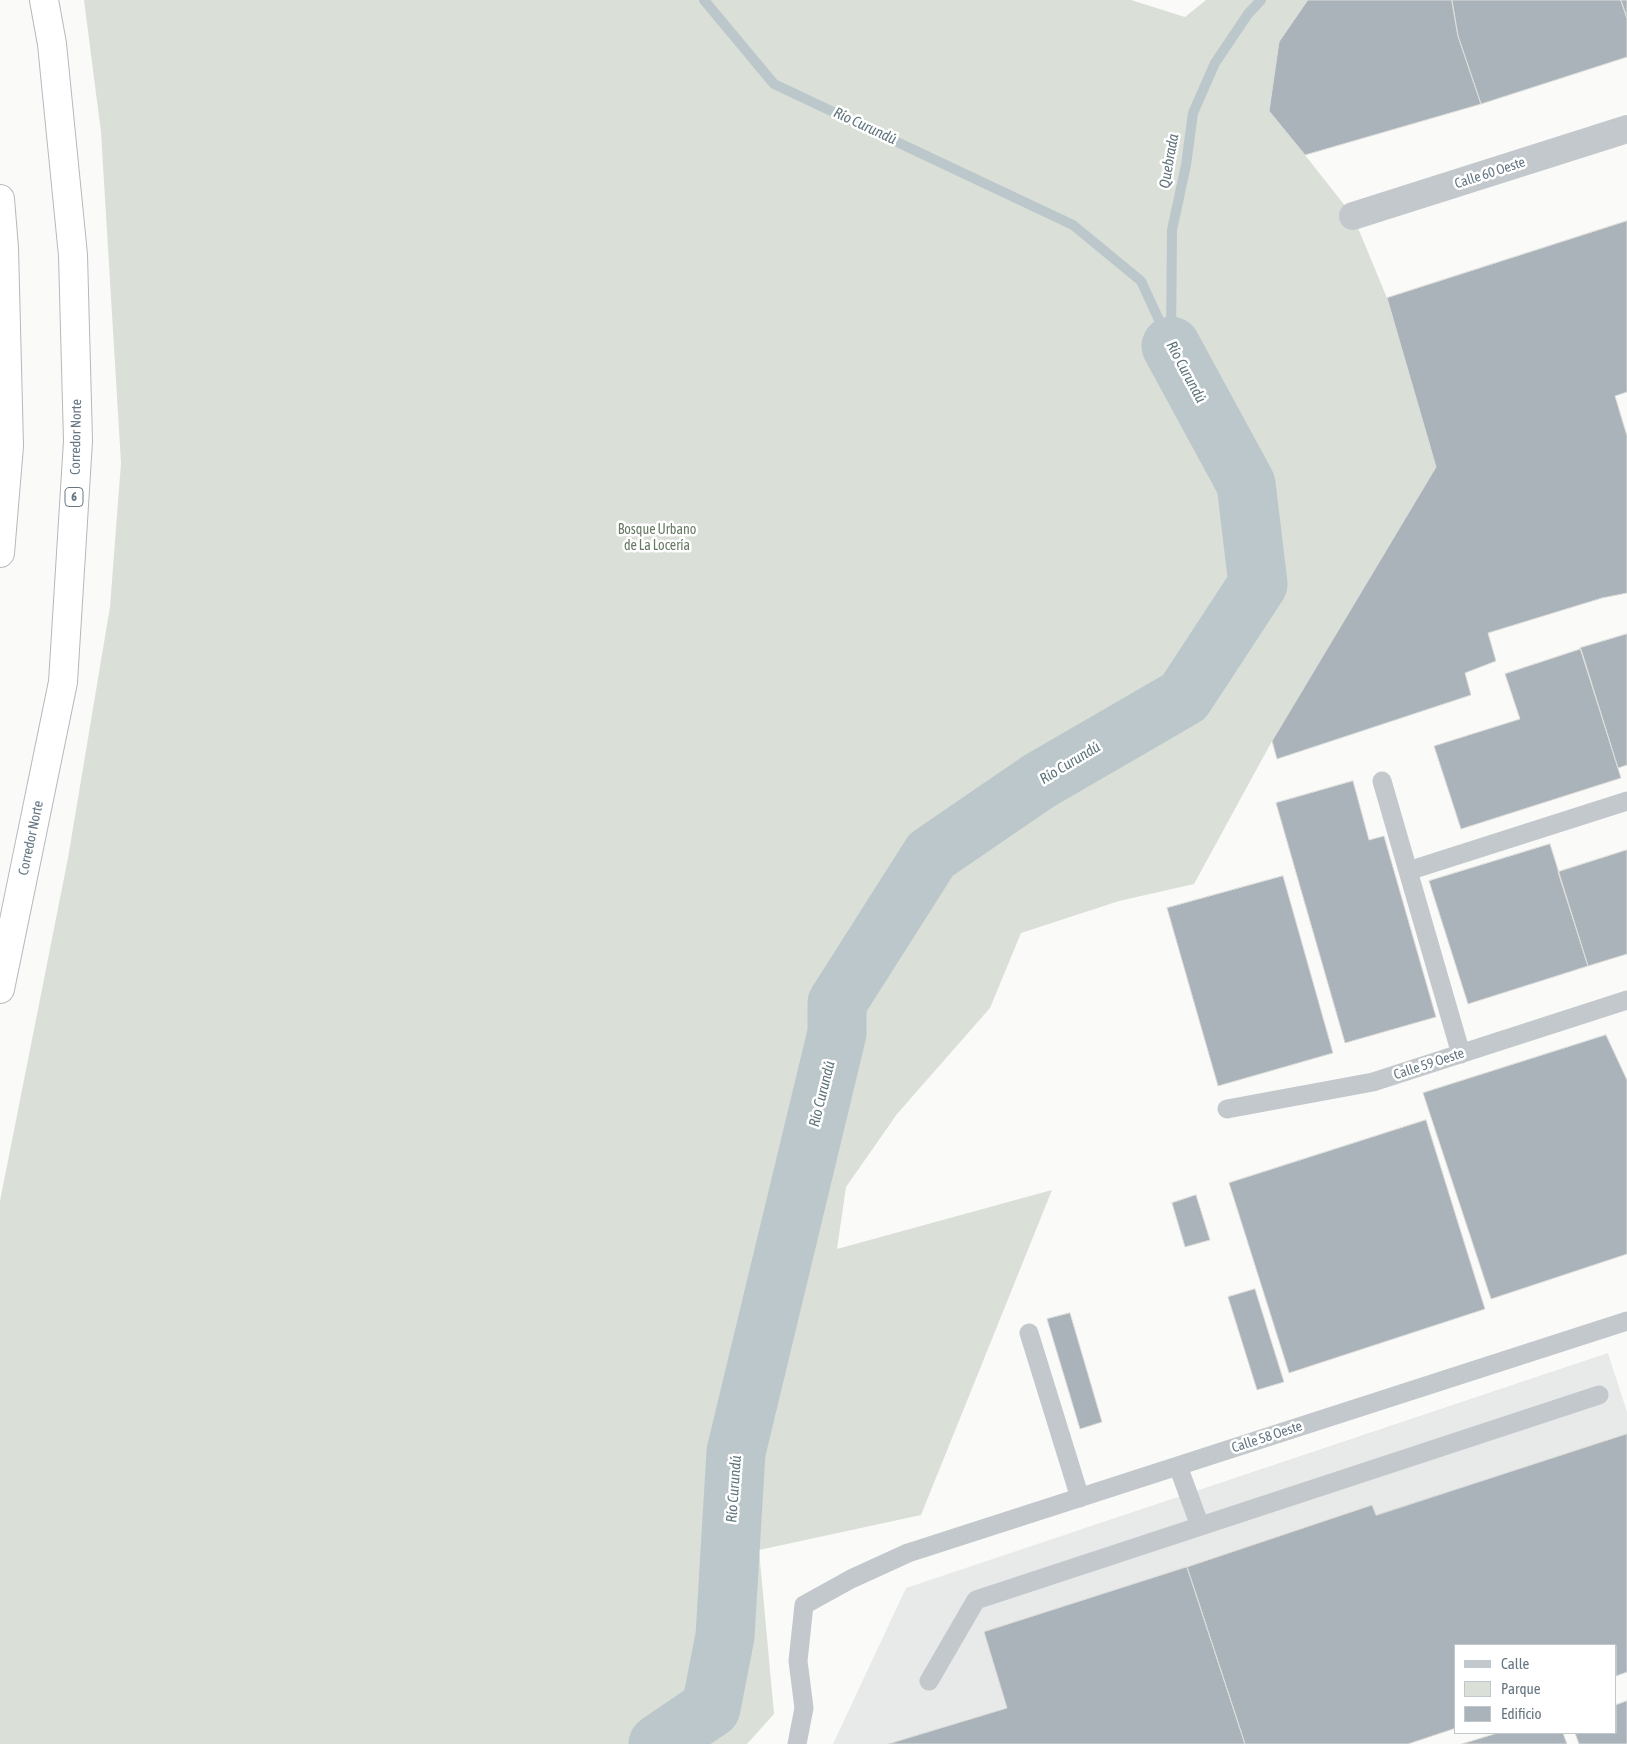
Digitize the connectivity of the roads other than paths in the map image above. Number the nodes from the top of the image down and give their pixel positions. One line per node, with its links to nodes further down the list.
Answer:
1 (44, 0): 10 (highway, Corredor Norte / 6)
2 (1627, 129): 4 (street, Calle 60 Oeste)
3 (0, 199): 5 (highway)
4 (1352, 216)
5 (2, 244): 6 (highway)
6 (0, 553)
7 (1382, 781): 9 (lane)
8 (1627, 801): 9 (lane)
9 (1408, 871): 12 (lane)
10 (0, 989)
11 (1627, 1000): 12 (lane, Calle 59 Oeste)
12 (1461, 1054): 13 (lane, Calle 59 Oeste)
13 (1227, 1109)
14 (1627, 1321): 17 (lane, Calle 58 Oeste)
15 (1029, 1333): 18 (lane)
16 (1599, 1395): 19 (lane)
17 (1178, 1466): 18 (lane, Calle 58 Oeste); 19 (lane)
18 (1080, 1498): 21 (lane, Calle 58 Oeste)
19 (1200, 1526): 20 (lane)
20 (929, 1682)
21 (797, 1744)

